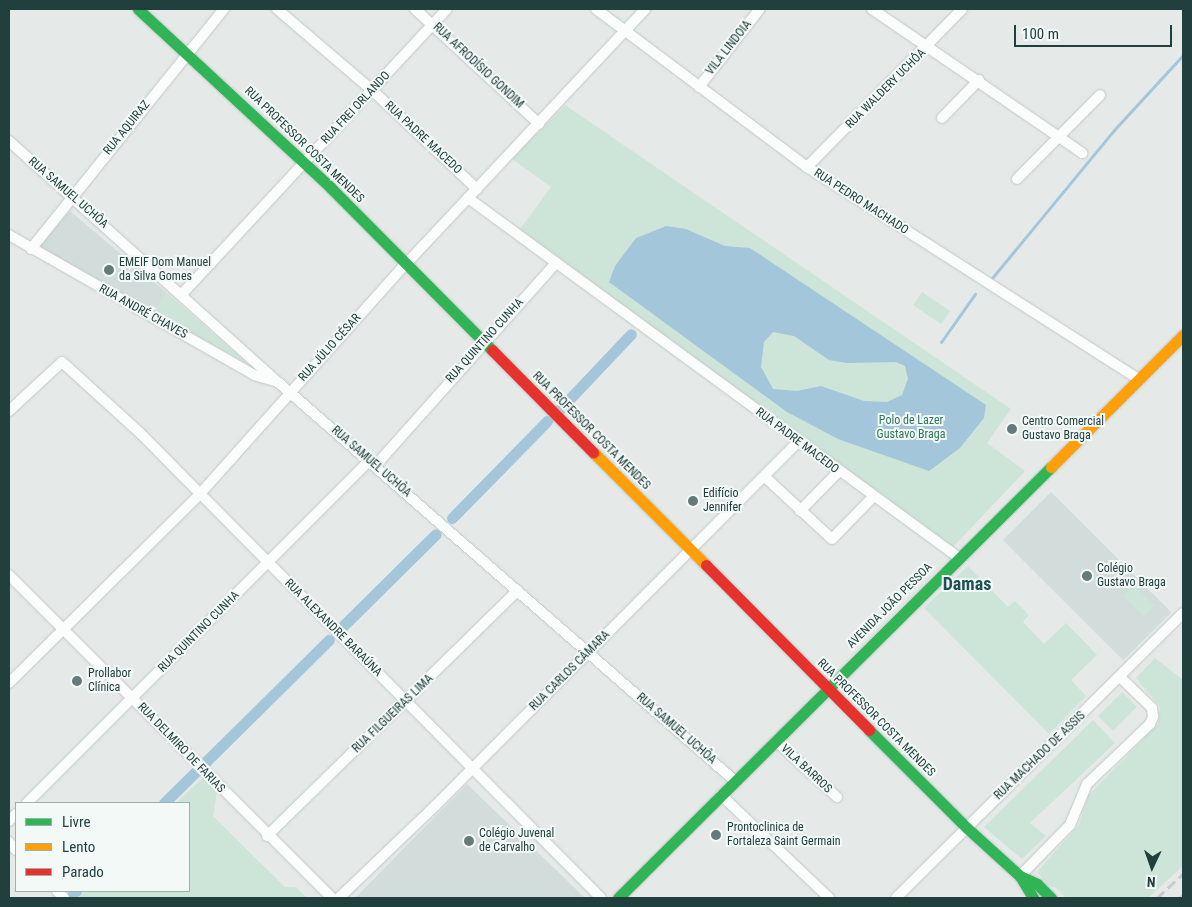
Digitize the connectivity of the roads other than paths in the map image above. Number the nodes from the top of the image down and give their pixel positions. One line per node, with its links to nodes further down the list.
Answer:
1 (138, 9): 14 (street, RUA PROFESSOR COSTA MENDES)
2 (224, 9): 14 (street, RUA AQUIRAZ)
3 (277, 9): 17 (street, RUA PADRE MACEDO)
4 (415, 9): 11 (street, RUA AFRODÍSIO GONDIM)
5 (446, 9): 11 (street, RUA FREI ORLANDO)
6 (596, 9): 12 (street, RUA PEDRO MACHADO)
7 (645, 9): 12 (street, RUA JÚLIO CÉSAR)
8 (872, 9): 13 (street)
9 (962, 9): 13 (street, RUA WALDERY UCHÔA)
10 (759, 10): 16 (street, VILA LINDOIA)
11 (433, 24): 17 (street, RUA FREI ORLANDO); 20 (street, RUA AFRODÍSIO GONDIM)
12 (626, 31): 16 (street, RUA PEDRO MACHADO); 20 (street, RUA JÚLIO CÉSAR)
13 (928, 47): 15 (street); 25 (street, RUA WALDERY UCHÔA)
14 (187, 54): 24 (street, RUA PROFESSOR COSTA MENDES); 28 (street, RUA AQUIRAZ)
15 (979, 80): 19 (street); 21 (street)
16 (699, 87): 25 (street, RUA PEDRO MACHADO)
17 (373, 91): 24 (street, RUA FREI ORLANDO); 27 (street, RUA PADRE MACEDO)
18 (1100, 95): 21 (street)
19 (942, 118)
20 (539, 124): 27 (street, RUA JÚLIO CÉSAR)
21 (1059, 137): 23 (street); 26 (street)
22 (9, 142): 28 (street, RUA SAMUEL UCHÔA)
23 (1082, 153)
24 (306, 164): 33 (street, RUA PROFESSOR COSTA MENDES); 34 (street, RUA FREI ORLANDO)
25 (807, 167): 37 (street, RUA PEDRO MACHADO)
26 (1017, 180)
27 (477, 189): 29 (street, RUA JÚLIO CÉSAR)
28 (72, 196): 31 (street, RUA AQUIRAZ); 34 (street, RUA SAMUEL UCHÔA)
29 (468, 198): 32 (street, RUA PADRE MACEDO); 33 (street, RUA JÚLIO CÉSAR)
30 (9, 235): 31 (street, RUA ANDRÉ CHAVES)
31 (31, 248): 38 (street, RUA ANDRÉ CHAVES)
32 (556, 263): 36 (street, RUA QUINTINO CUNHA); 41 (street, RUA PADRE MACEDO)
33 (405, 265): 36 (street, RUA PROFESSOR COSTA MENDES); 39 (street, RUA JÚLIO CÉSAR)
34 (182, 294): 38 (street, RUA SAMUEL UCHÔA)
35 (1182, 337): 37 (street, AVENIDA JOÃO PESSOA)
36 (483, 344): 42 (street, RUA QUINTINO CUNHA); 48 (street, RUA PROFESSOR COSTA MENDES)
37 (1138, 379): 49 (street, AVENIDA JOÃO PESSOA)
38 (279, 383): 39 (street, RUA SAMUEL UCHÔA)
39 (290, 392): 42 (street, RUA SAMUEL UCHÔA); 45 (street, RUA JÚLIO CÉSAR)
40 (9, 411): 45 (street, RUA ALEXANDRE BARAÚNA)
41 (798, 442): 43 (street, RUA PADRE MACEDO); 44 (street, RUA CARLOS CÂMARA)
42 (373, 463): 50 (street, RUA QUINTINO CUNHA); 52 (street, RUA SAMUEL UCHÔA)
43 (839, 472): 46 (street, RUA PADRE MACEDO); 47 (street)
44 (764, 477): 47 (street); 48 (street, RUA CARLOS CÂMARA)
45 (199, 495): 50 (street, RUA ALEXANDRE BARAÚNA); 54 (street, RUA JÚLIO CÉSAR)
46 (873, 497): 47 (street); 49 (street, RUA PADRE MACEDO)
47 (800, 511)
48 (691, 552): 55 (street, RUA CARLOS CÂMARA); 58 (street, RUA PROFESSOR COSTA MENDES)
49 (958, 557): 58 (street, AVENIDA JOÃO PESSOA)
50 (268, 564): 59 (street, RUA QUINTINO CUNHA); 60 (street, RUA ALEXANDRE BARAÚNA)
51 (9, 575): 54 (street, RUA DELMIRO DE FARIAS)
52 (518, 590): 55 (street, RUA SAMUEL UCHÔA); 60 (street, RUA FILGUEIRAS LIMA)
53 (1183, 613): 56 (street, RUA MACHADO DE ASSIS)
54 (63, 630): 57 (street, RUA JÚLIO CÉSAR); 59 (street, RUA DELMIRO DE FARIAS)
55 (588, 652): 62 (street, RUA CARLOS CÂMARA); 63 (street, RUA SAMUEL UCHÔA)
56 (1121, 678): 67 (street, RUA MACHADO DE ASSIS); 69 (street)
57 (9, 683)
58 (827, 689): 61 (street, AVENIDA JOÃO PESSOA); 67 (street, RUA PROFESSOR COSTA MENDES)
59 (132, 698): 66 (street, RUA QUINTINO CUNHA); 68 (street, RUA DELMIRO DE FARIAS)
60 (405, 702): 62 (street, RUA ALEXANDRE BARAÚNA); 68 (street, RUA FILGUEIRAS LIMA)
61 (776, 740): 63 (street, AVENIDA JOÃO PESSOA); 65 (street, VILA BARROS)
62 (471, 770): 71 (street, RUA CARLOS CÂMARA); 72 (street, RUA ALEXANDRE BARAÚNA)
63 (735, 781): 64 (street, AVENIDA JOÃO PESSOA)
64 (721, 795): 73 (street, AVENIDA JOÃO PESSOA); 74 (street)
65 (837, 797)
66 (28, 802)
67 (967, 828): 69 (street, RUA PROFESSOR COSTA MENDES); 75 (street, RUA MACHADO DE ASSIS)
68 (267, 836): 70 (street, RUA DELMIRO DE FARIAS)
69 (1020, 876): 76 (street, RUA PROFESSOR COSTA MENDES); 77 (street, RUA PROFESSOR COSTA MENDES)
70 (332, 898)
71 (339, 898)
72 (601, 898)
73 (618, 898)
74 (829, 898)
75 (896, 898)
76 (1033, 898)
77 (1051, 898)

